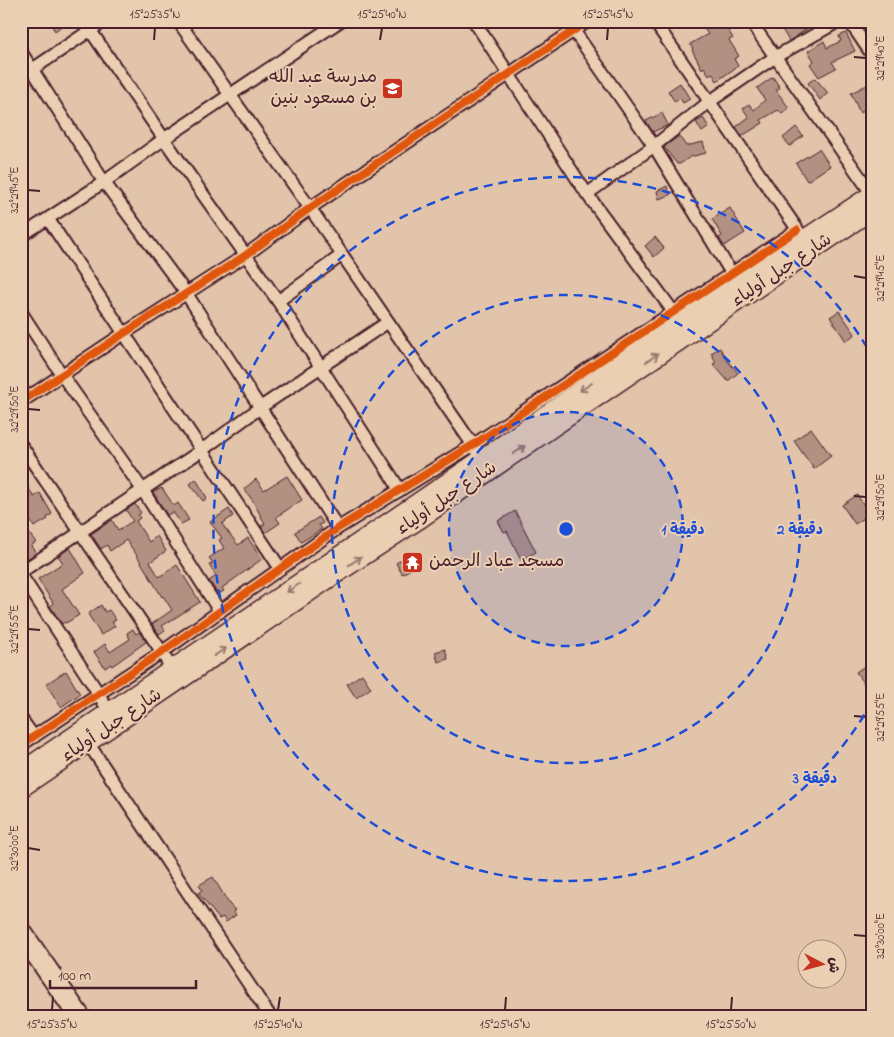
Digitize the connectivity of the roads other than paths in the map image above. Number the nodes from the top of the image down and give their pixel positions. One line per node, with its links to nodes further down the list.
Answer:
1 (104, 21): 10 (street)
2 (178, 21): 18 (street)
3 (340, 21): 18 (street)
4 (474, 21): 16 (street)
5 (588, 21): 11 (street)
6 (654, 21): 19 (street)
7 (750, 21): 14 (street)
8 (839, 21): 14 (street)
9 (848, 21): 13 (street)
10 (87, 26): 15 (street); 20 (street)
11 (574, 31): 16 (street); 21 (street)
12 (21, 52): 15 (street)
13 (873, 56)
14 (775, 57): 19 (street); 24 (street)
15 (33, 70): 17 (street); 22 (street)
16 (508, 75): 23 (street); 25 (street)
17 (21, 77)
18 (230, 95): 20 (street); 25 (street)
19 (709, 102): 21 (street); 27 (street)
20 (164, 139): 22 (street); 29 (street)
21 (654, 146): 23 (street); 31 (street)
22 (104, 182): 26 (street); 32 (street)
23 (587, 194): 35 (street)
24 (872, 199): 27 (main road, شارع جبل أولياء); 58 (main road, شارع جبل أولياء, one-way to 24)
25 (310, 208): 29 (street); 30 (street)
26 (48, 219): 28 (street); 37 (street)
27 (801, 234): 31 (street); 35 (main road, شارع جبل أولياء)
28 (21, 236)
29 (246, 255): 32 (street); 33 (street)
30 (342, 255): 33 (street); 36 (street)
31 (732, 274): 35 (street)
32 (186, 293): 37 (street); 41 (street)
33 (278, 301): 38 (street)
34 (21, 312): 39 (street)
35 (677, 317): 44 (main road, شارع جبل أولياء)
36 (388, 322): 38 (street); 44 (street)
37 (123, 334): 39 (street); 43 (street)
38 (321, 367): 41 (street); 46 (street)
39 (62, 375): 40 (street); 45 (street)
40 (21, 402)
41 (260, 407): 43 (street); 47 (street)
42 (21, 444): 48 (street)
43 (202, 450): 45 (street); 49 (street)
44 (478, 452): 46 (street); 53 (main road, شارع جبل أولياء, one-way to 53)
45 (142, 489): 48 (street); 51 (street)
46 (399, 491): 47 (street)
47 (338, 528): 49 (street)
48 (82, 532): 50 (street); 52 (street)
49 (280, 568): 51 (street)
50 (21, 574): 54 (street)
51 (220, 612): 52 (street)
52 (162, 652): 53 (street); 54 (street)
53 (172, 670): 55 (main road, شارع جبل أولياء)
54 (99, 694): 55 (street); 57 (street)
55 (109, 713): 60 (main road, شارع جبل أولياء)
56 (21, 719): 57 (street)
57 (34, 737): 59 (street)
58 (88, 743): 61 (main road, شارع جبل أولياء); 66 (street)
59 (21, 745)
60 (21, 772)
61 (21, 788)
62 (21, 932): 65 (highway)
63 (21, 954): 64 (highway)
64 (63, 1016)
65 (78, 1016)
66 (270, 1016)

